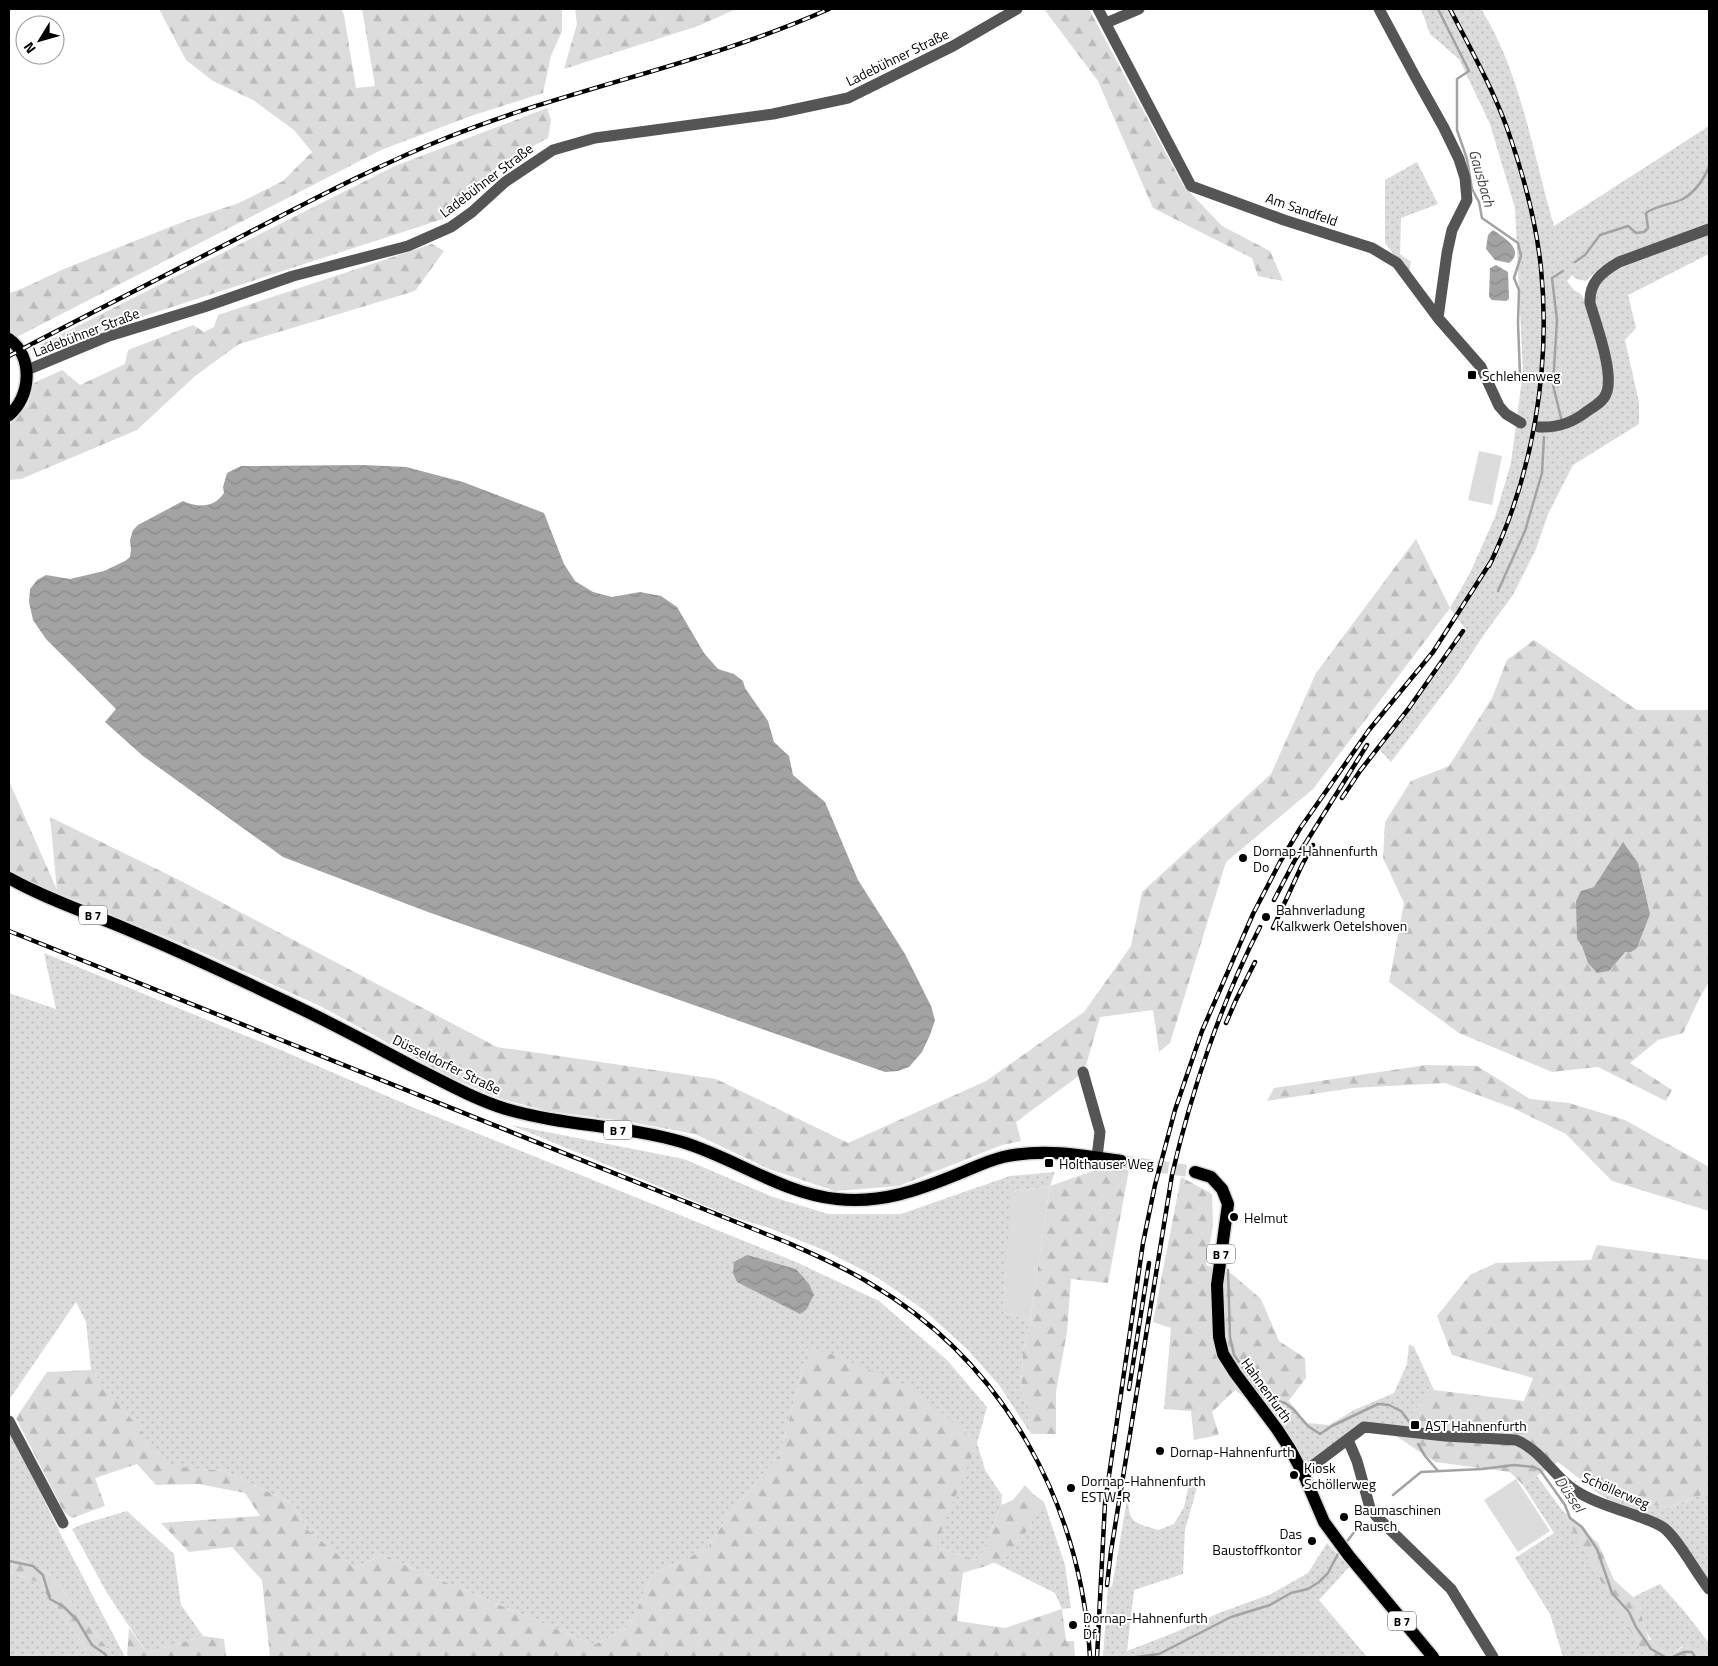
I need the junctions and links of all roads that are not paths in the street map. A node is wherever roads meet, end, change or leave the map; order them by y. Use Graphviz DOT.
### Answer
graph roads {
  1 [pos="1017,9"];
  2 [pos="1098,9"];
  3 [pos="1139,9"];
  4 [pos="1378,9"];
  5 [pos="1106,23"];
  6 [pos="1709,229"];
  7 [pos="1438,318"];
  8 [pos="9,339"];
  9 [pos="27,370"];
  10 [pos="9,415"];
  11 [pos="1521,422"];
  12 [pos="1539,427"];
  13 [pos="9,878"];
  14 [pos="1083,1072"];
  15 [pos="1097,1157"];
  16 [pos="1121,1161"];
  17 [pos="1195,1172"];
  18 [pos="9,1421"];
  19 [pos="1348,1440"];
  20 [pos="1303,1473"];
  21 [pos="62,1523"];
  22 [pos="1709,1590"];
  23 [pos="1433,1657"];
  24 [pos="1493,1657"];
  1 -- 9 [label="street, Ladebühner Straße"];
  2 -- 5 [label="street, Am Sandfeld"];
  3 -- 5 [label="street"];
  4 -- 7 [label="street"];
  5 -- 7 [label="street, Am Sandfeld"];
  6 -- 12 [label="street"];
  7 -- 11 [label="street, Am Sandfeld"];
  8 -- 9 [label="main road"];
  9 -- 10 [label="main road"];
  13 -- 15 [label="main road, Düsseldorfer Straße / B 7"];
  14 -- 15 [label="street"];
  15 -- 16 [label="main road, Düsseldorfer Straße / B 7"];
  17 -- 20 [label="main road, Hahnenfurth / B 7"];
  18 -- 21 [label="street"];
  19 -- 20 [label="street, Schöllerweg"];
  19 -- 22 [label="street, Schöllerweg"];
  19 -- 24 [label="street"];
  20 -- 23 [label="main road, Hahnenfurth / B 7"];
}
